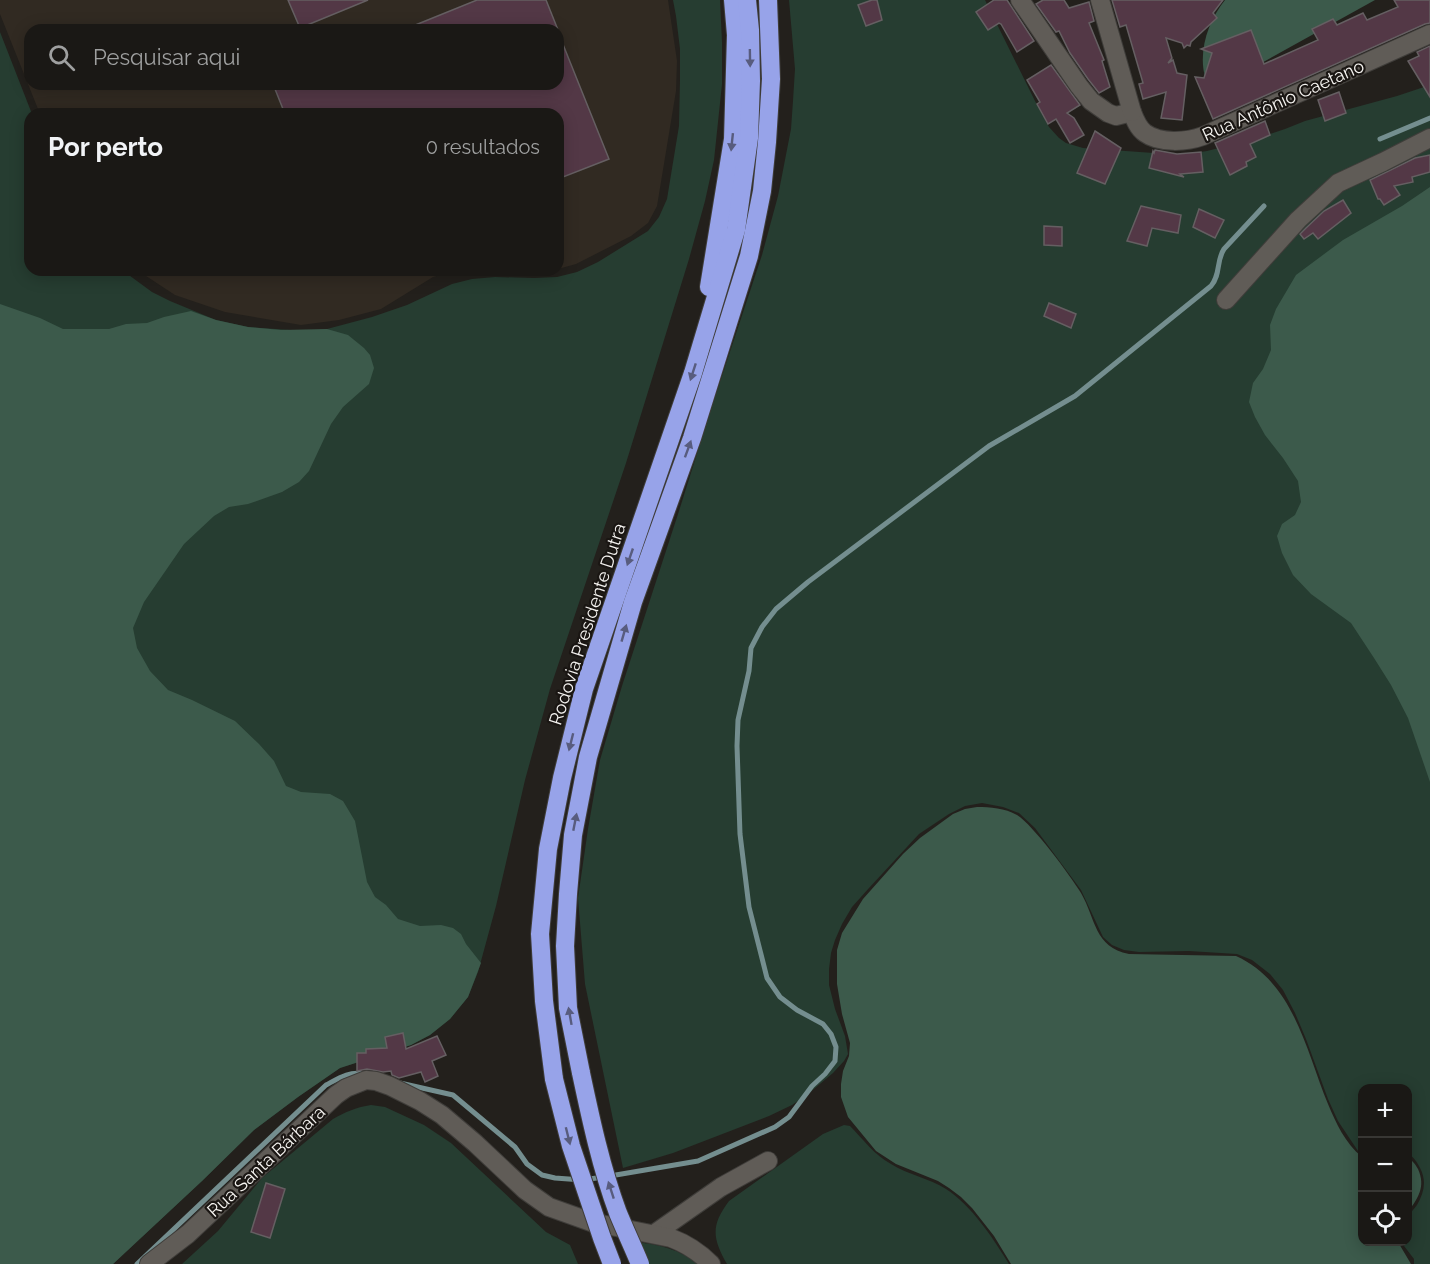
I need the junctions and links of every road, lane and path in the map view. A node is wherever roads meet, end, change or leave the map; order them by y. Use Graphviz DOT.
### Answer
graph roads {
  1 [pos="733,0"];
  2 [pos="747,0"];
  3 [pos="768,0"];
  4 [pos="1020,0"];
  5 [pos="1100,0"];
  6 [pos="1430,34"];
  7 [pos="1132,112"];
  8 [pos="1430,138"];
  9 [pos="1226,300"];
  10 [pos="705,332"];
  11 [pos="768,1161"];
  12 [pos="654,1234"];
  13 [pos="149,1264"];
  14 [pos="612,1264"];
  15 [pos="640,1264"];
  16 [pos="711,1264"];
  1 -- 10 [label="highway, one-way"];
  2 -- 10 [label="highway, Rodovia Presidente Dutra, one-way"];
  15 -- 3 [label="highway, Rodovia Presidente Dutra, one-way, bridge"];
  4 -- 7 [label="street"];
  5 -- 7 [label="street"];
  6 -- 7 [label="street, Rua Antônio Caetano"];
  8 -- 9 [label="street"];
  10 -- 14 [label="highway, Rodovia Presidente Dutra, one-way, bridge"];
  11 -- 12 [label="street"];
  12 -- 13 [label="street, Rua Santa Bárbara"];
  12 -- 16 [label="street, Rua Santa Bárbara"];
}
